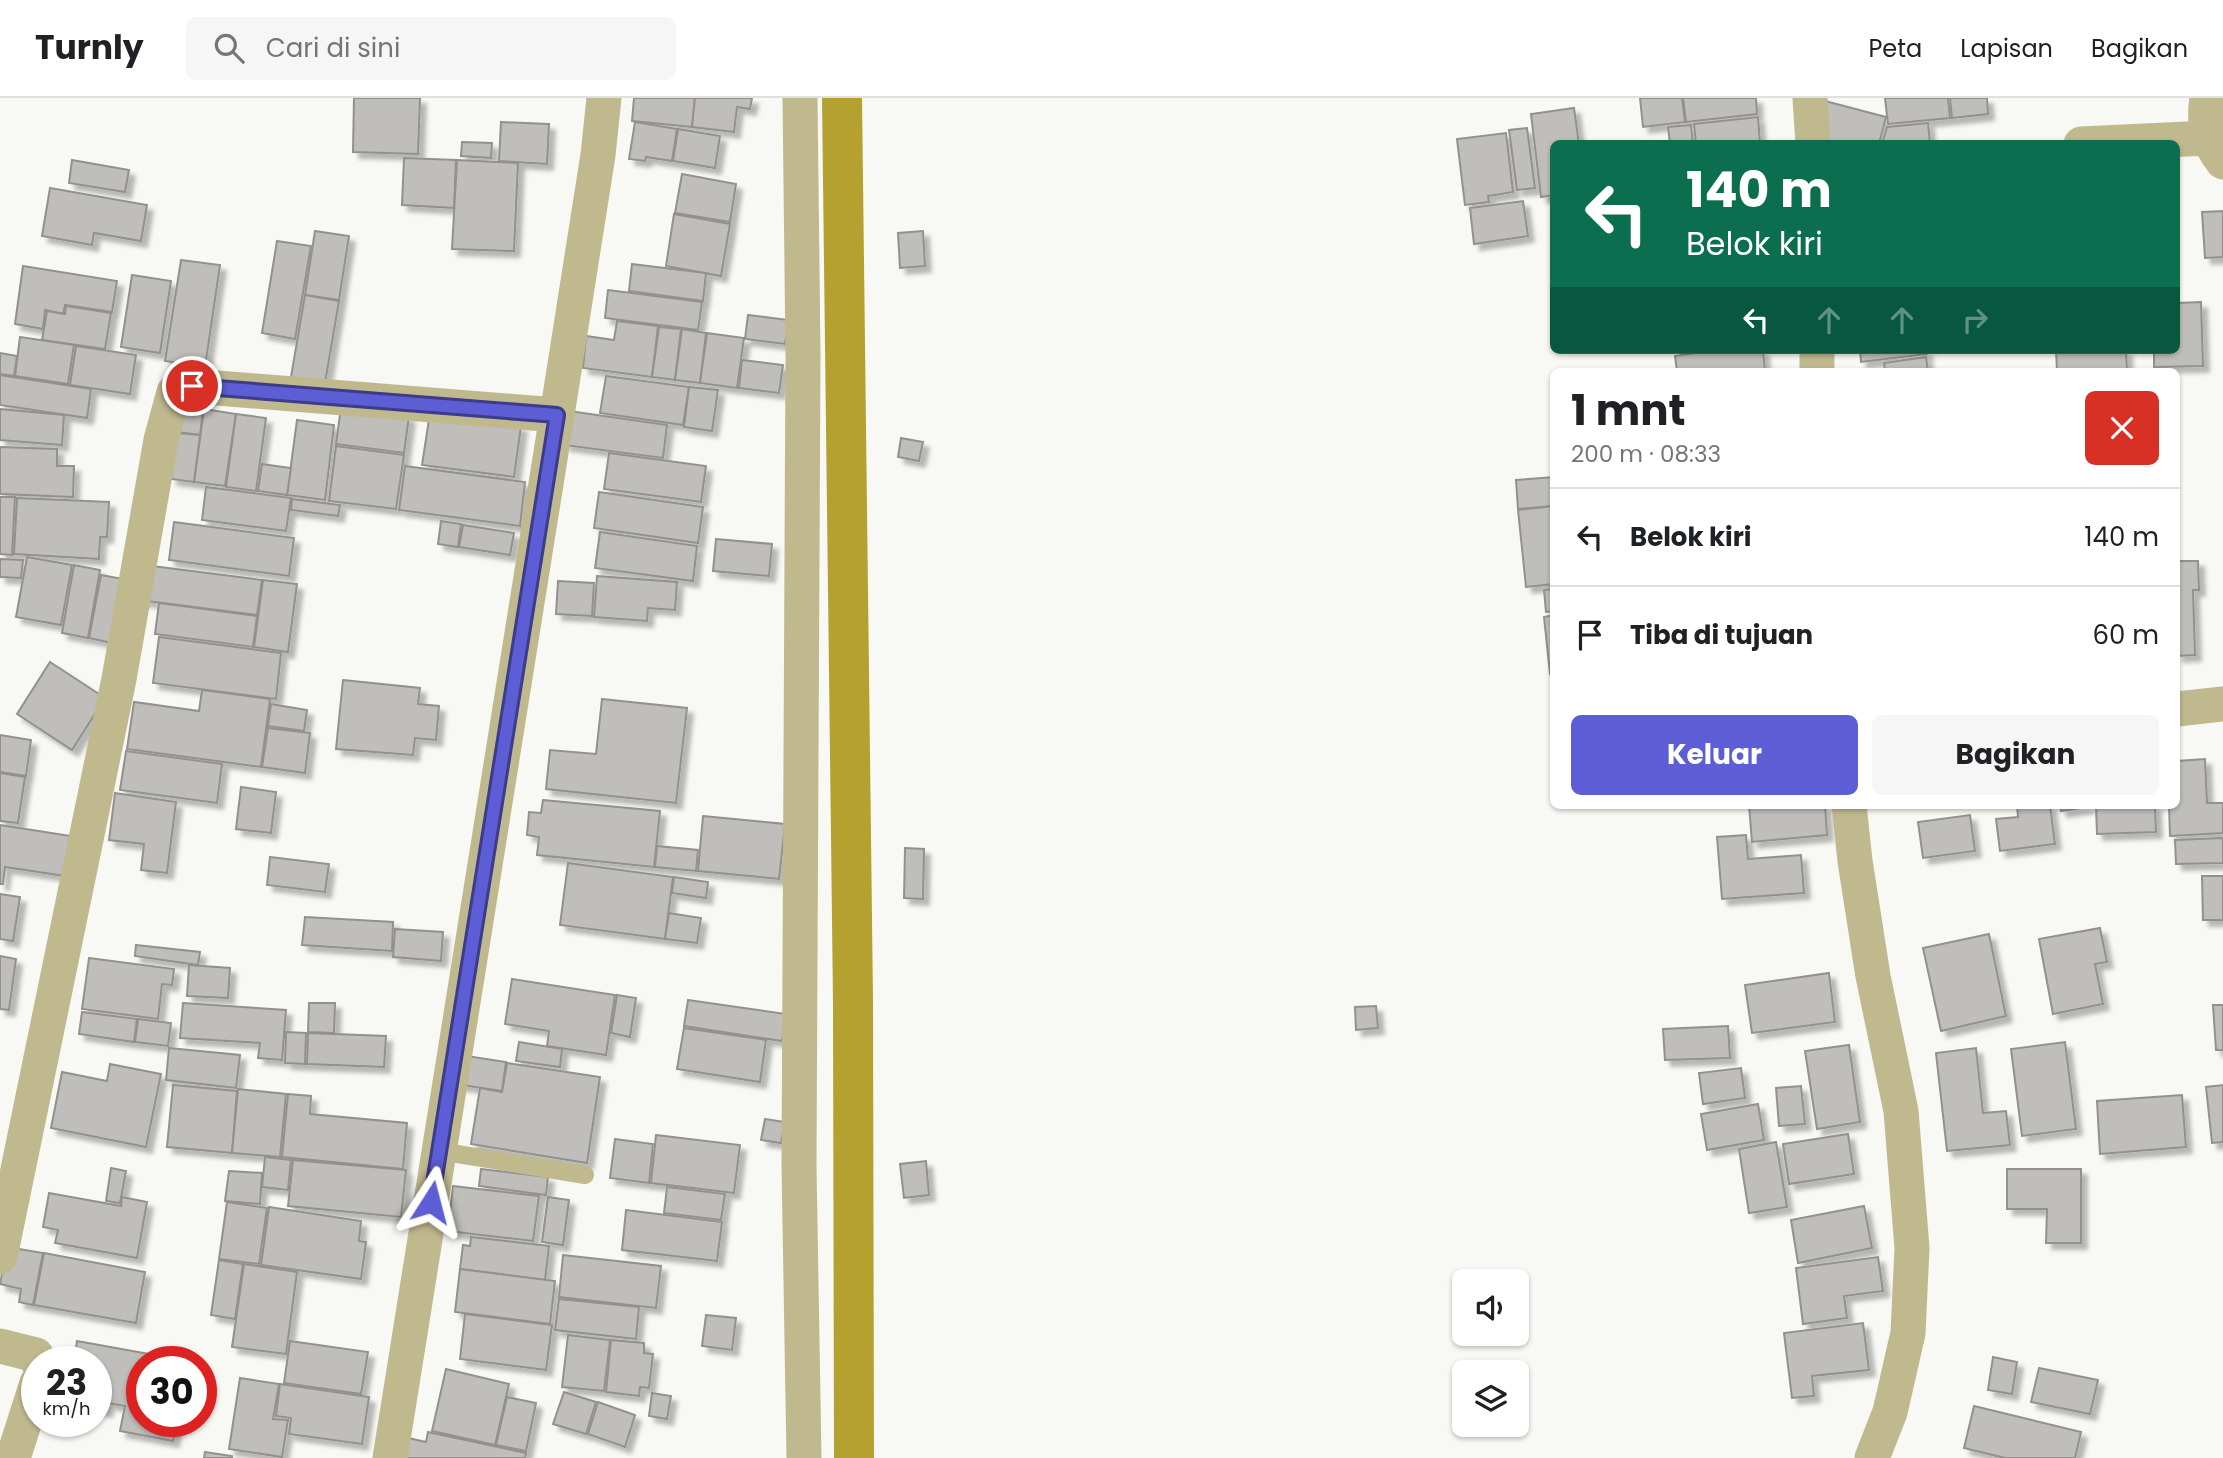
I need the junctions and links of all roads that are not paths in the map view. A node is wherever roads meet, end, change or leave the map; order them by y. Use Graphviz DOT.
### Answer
graph roads {
  1 [pos="604,98"];
  2 [pos="800,98"];
  3 [pos="1810,98"];
  4 [pos="2207,98"];
  5 [pos="1814,140"];
  6 [pos="2180,148"];
  7 [pos="2216,150"];
  8 [pos="557,415"];
  9 [pos="2223,704"];
  10 [pos="2180,709"];
  11 [pos="1849,809"];
  12 [pos="439,1151"];
  13 [pos="585,1175"];
  14 [pos="0,1257"];
  15 [pos="0,1346"];
  16 [pos="21,1351"];
  17 [pos="21,1433"];
  18 [pos="13,1458"];
  19 [pos="390,1458"];
  20 [pos="804,1458"];
  21 [pos="1872,1458"];
  1 -- 8 [label="street"];
  2 -- 20 [label="street"];
  3 -- 5 [label="street"];
  4 -- 7 [label="street"];
  6 -- 7 [label="street"];
  8 -- 12 [label="street"];
  8 -- 14 [label="street"];
  9 -- 10 [label="street"];
  11 -- 21 [label="street"];
  12 -- 13 [label="lane"];
  12 -- 19 [label="street"];
  15 -- 16 [label="street"];
  17 -- 18 [label="street"];
}
